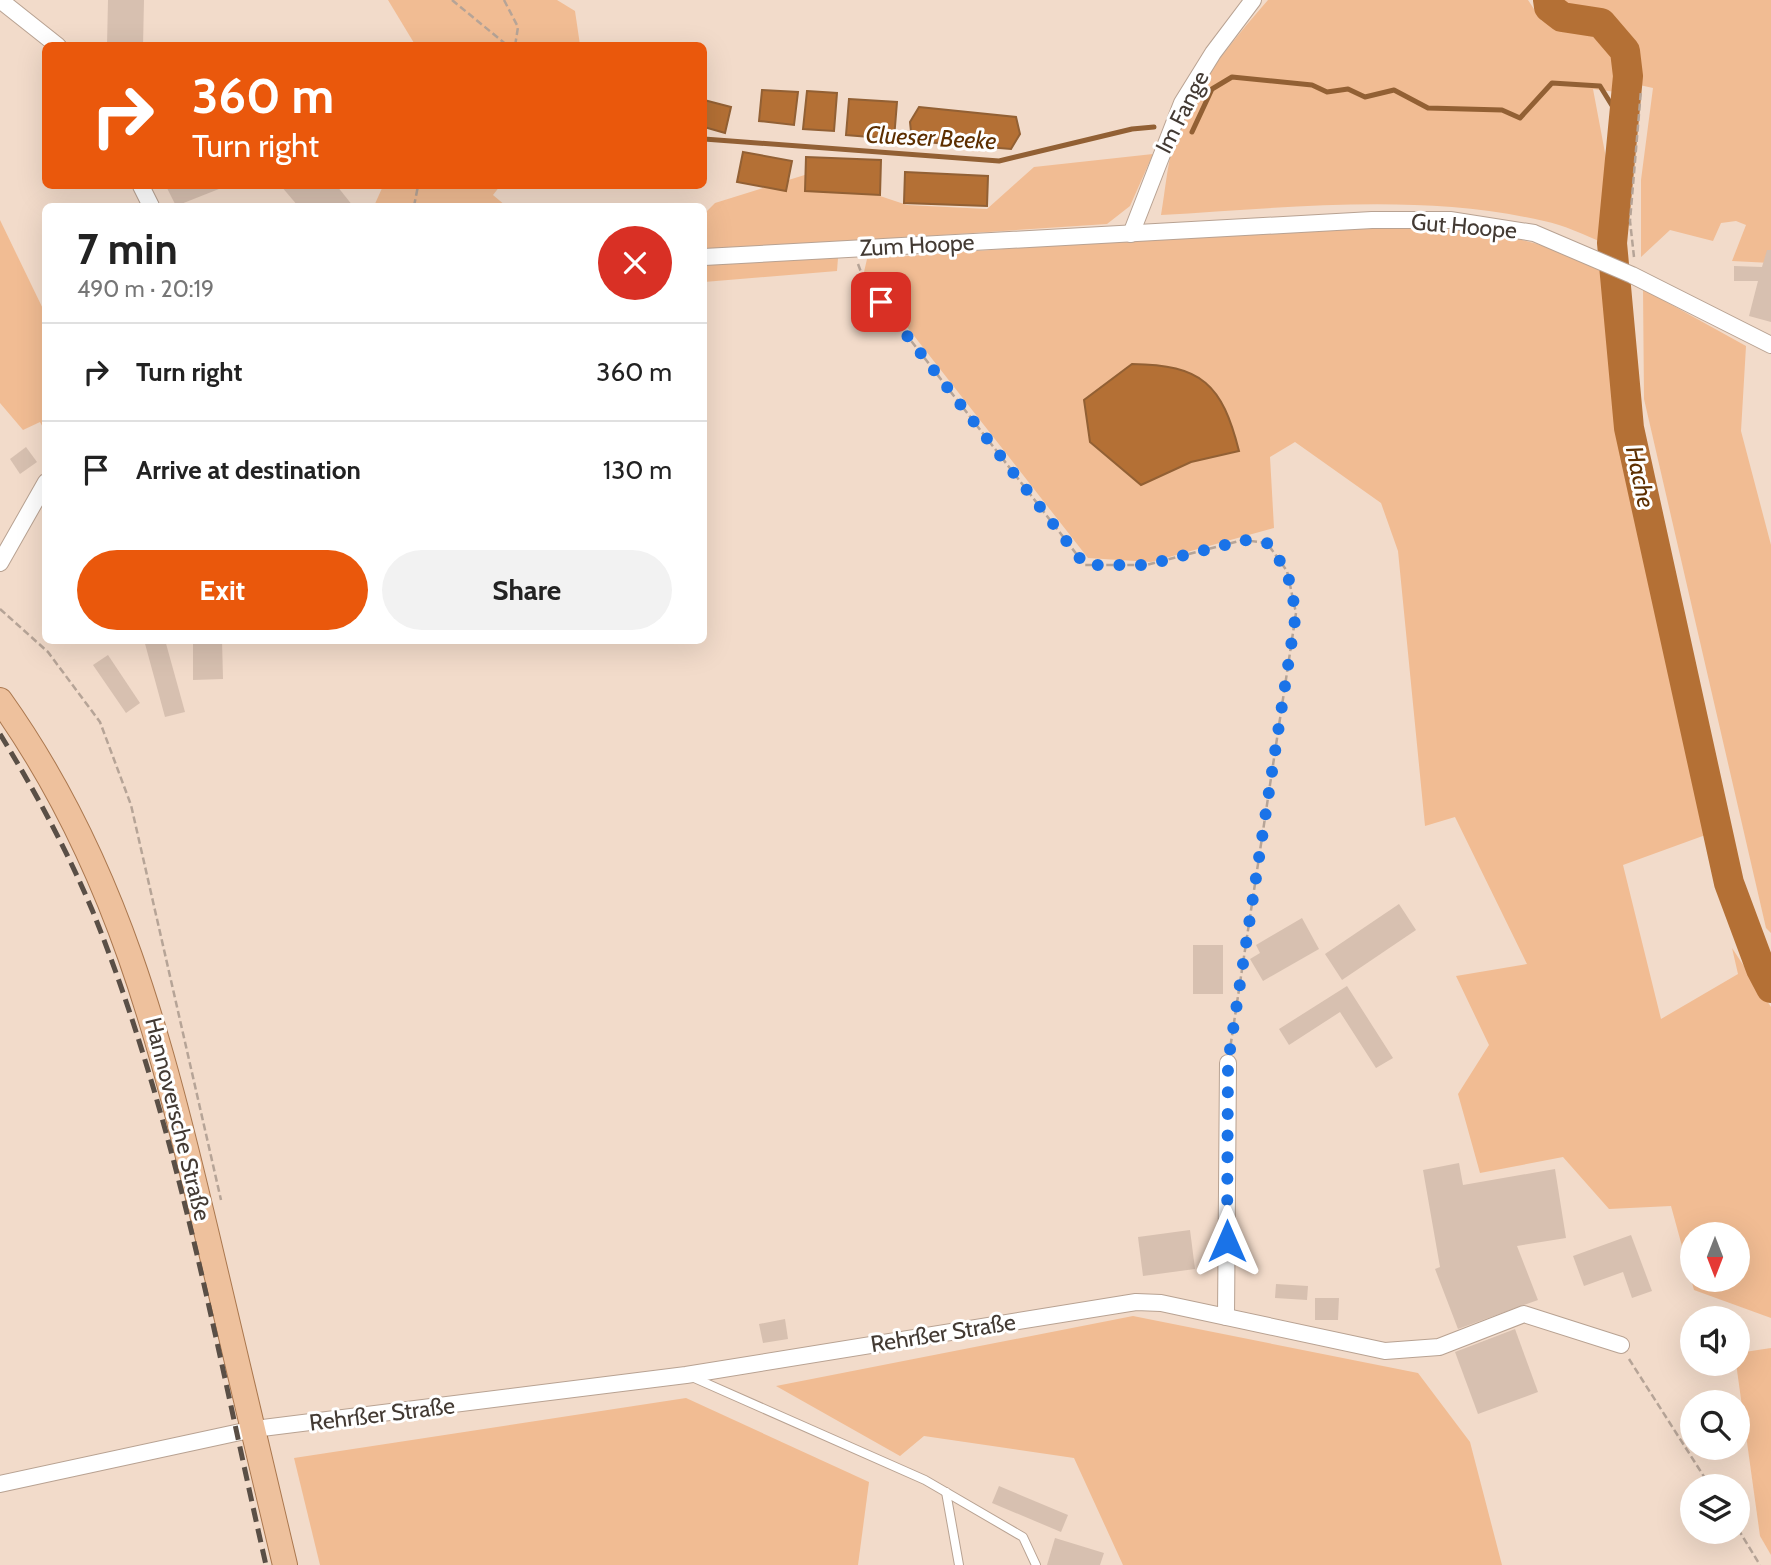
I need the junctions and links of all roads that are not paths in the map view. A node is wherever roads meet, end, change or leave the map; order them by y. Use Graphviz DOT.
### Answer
graph roads {
  1 [pos="1253,0"];
  2 [pos="0,1"];
  3 [pos="53,42"];
  4 [pos="1131,234"];
  5 [pos="707,257"];
  6 [pos="1771,345"];
  7 [pos="42,489"];
  8 [pos="0,563"];
  9 [pos="0,700"];
  10 [pos="1228,1063"];
  11 [pos="1226,1317"];
  12 [pos="1621,1345"];
  13 [pos="686,1375"];
  14 [pos="254,1429"];
  15 [pos="0,1484"];
  16 [pos="946,1492"];
  17 [pos="285,1565"];
  18 [pos="959,1565"];
  19 [pos="1036,1565"];
  1 -- 4 [label="street, Im Fange"];
  2 -- 3 [label="street"];
  4 -- 5 [label="street, Zum Hoope"];
  4 -- 6 [label="street, Gut Hoope"];
  7 -- 8 [label="street"];
  9 -- 14 [label="main road, Hannoversche Straße"];
  10 -- 11 [label="street"];
  11 -- 12 [label="street, Rehrßer Straße"];
  11 -- 13 [label="street, Rehrßer Straße"];
  13 -- 14 [label="street, Rehrßer Straße"];
  13 -- 16 [label="lane"];
  14 -- 15 [label="street, Rehrßer Straße"];
  14 -- 17 [label="main road, Hannoversche Straße"];
  16 -- 18 [label="lane"];
  16 -- 19 [label="lane"];
}
